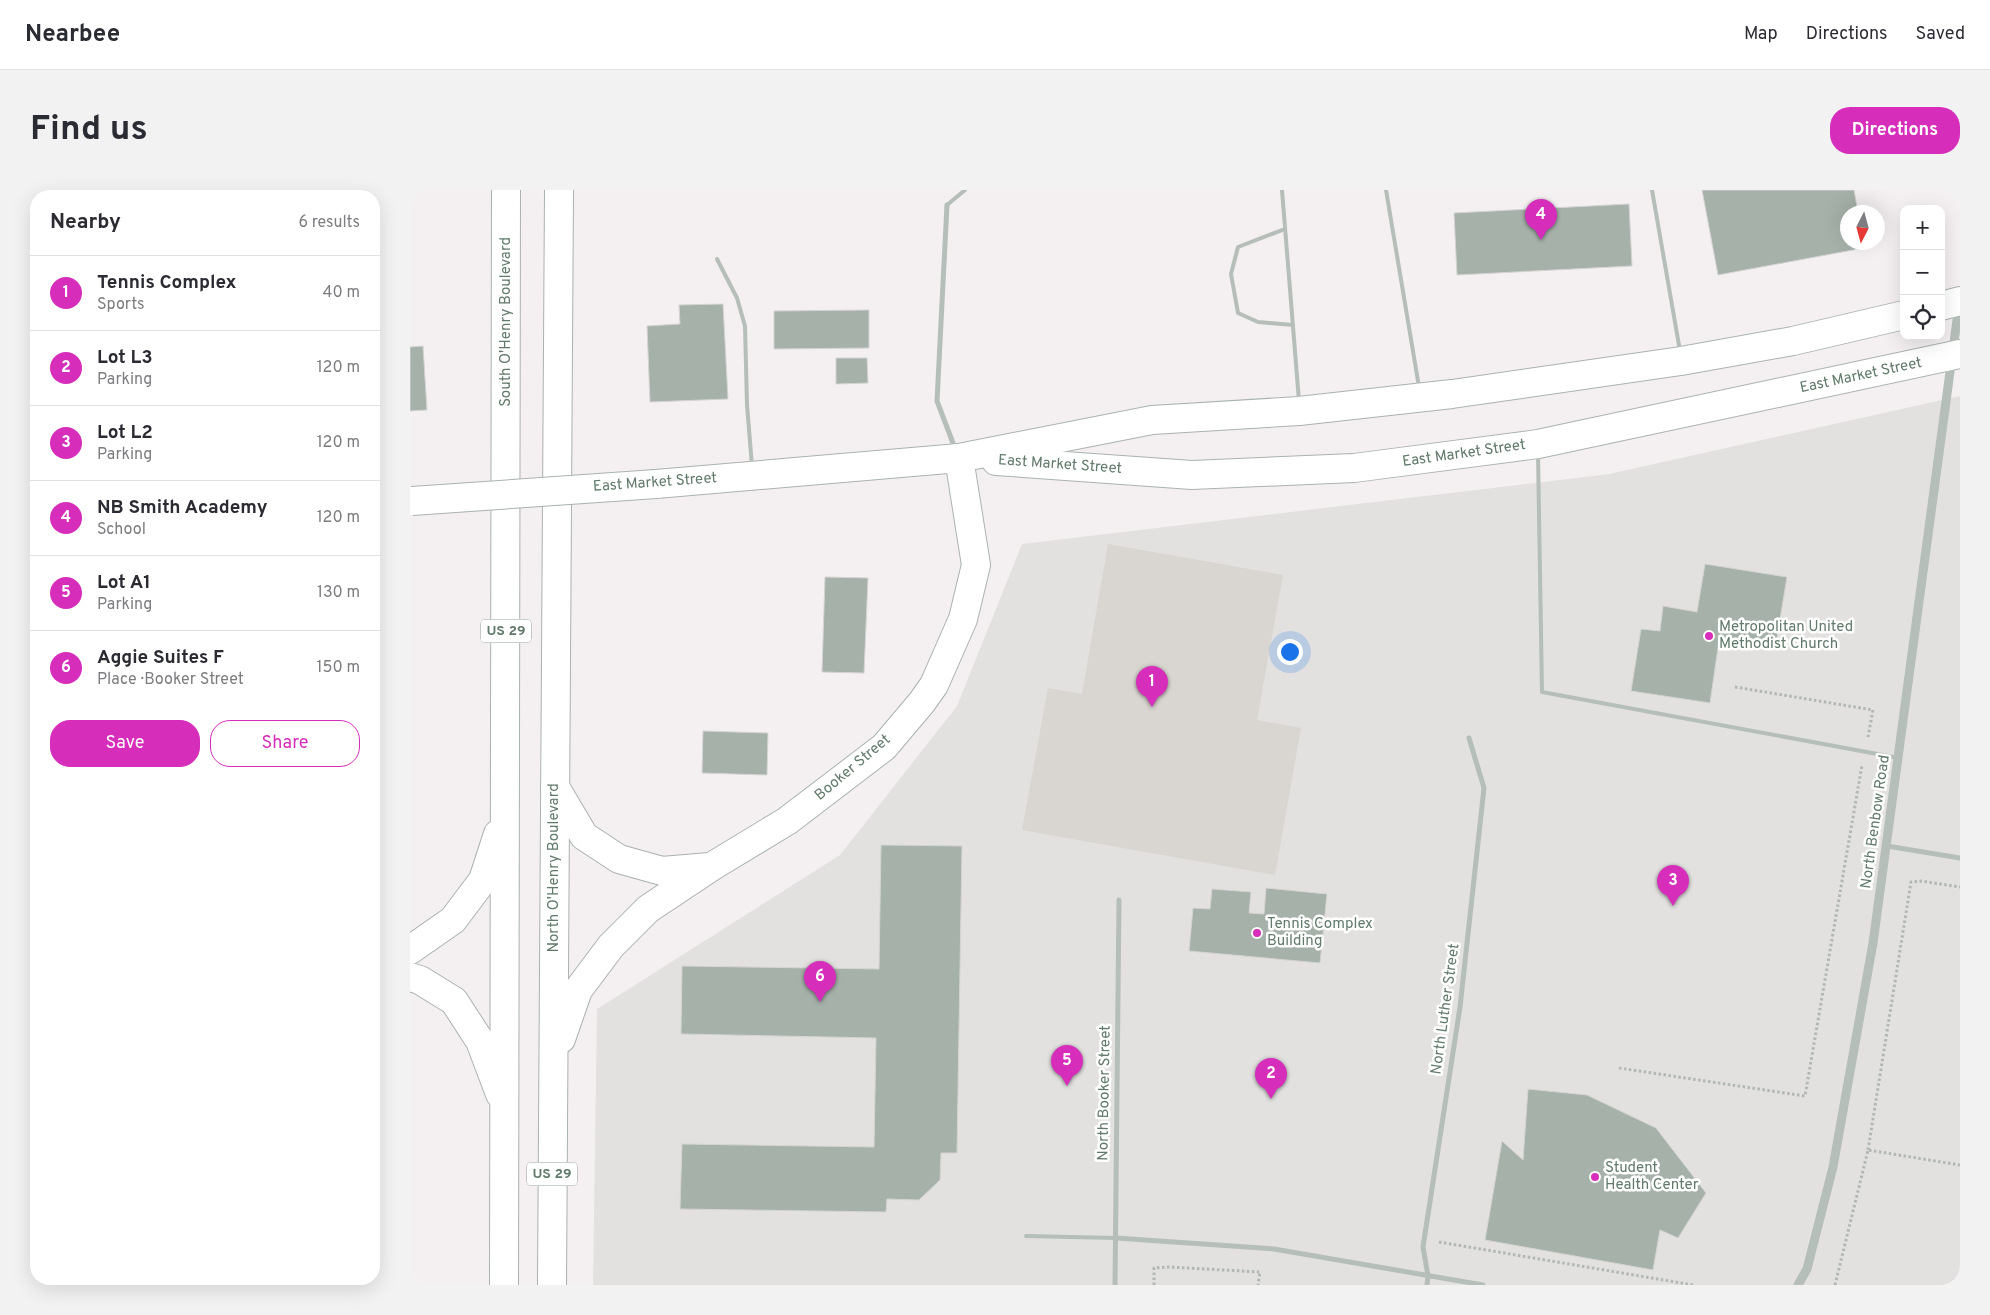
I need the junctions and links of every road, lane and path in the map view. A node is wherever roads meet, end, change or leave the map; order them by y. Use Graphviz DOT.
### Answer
graph roads {
  1 [pos="506,190"];
  2 [pos="559,190"];
  3 [pos="965,190"];
  4 [pos="1282,190"];
  5 [pos="1386,190"];
  6 [pos="1652,190"];
  7 [pos="947,205"];
  8 [pos="1285,229"];
  9 [pos="717,259"];
  10 [pos="1960,301"];
  11 [pos="1945,305"];
  12 [pos="1900,315"];
  13 [pos="1293,325"];
  14 [pos="1956,355"];
  15 [pos="1681,361"];
  16 [pos="1421,397"];
  17 [pos="1299,411"];
  18 [pos="1538,444"];
  19 [pos="959,458"];
  20 [pos="753,476"];
  21 [pos="411,501"];
  22 [pos="1735,687"];
  23 [pos="1470,738"];
  24 [pos="1865,752"];
  25 [pos="1899,758"];
  26 [pos="555,787"];
  27 [pos="506,809"];
  28 [pos="1887,846"];
  29 [pos="1960,858"];
  30 [pos="711,867"];
  31 [pos="1960,887"];
  32 [pos="1120,900"];
  33 [pos="410,950"];
  34 [pos="410,978"];
  35 [pos="553,1063"];
  36 [pos="1618,1068"];
  37 [pos="506,1109"];
  38 [pos="1868,1150"];
  39 [pos="1960,1165"];
  40 [pos="1026,1236"];
  41 [pos="1116,1238"];
  42 [pos="1424,1240"];
  43 [pos="1428,1276"];
  44 [pos="504,1285"];
  45 [pos="552,1285"];
  46 [pos="1115,1285"];
  47 [pos="1154,1285"];
  48 [pos="1258,1285"];
  49 [pos="1427,1285"];
  50 [pos="1483,1285"];
  51 [pos="1693,1285"];
  52 [pos="1798,1285"];
  53 [pos="1835,1285"];
  1 -- 27 [label="main road, South O'Henry Boulevard / US 29"];
  2 -- 26 [label="main road, North O'Henry Boulevard / US 29"];
  3 -- 7 [label="lane"];
  4 -- 8 [label="lane"];
  5 -- 16 [label="lane"];
  6 -- 15 [label="lane"];
  7 -- 19 [label="street"];
  8 -- 13 [label="lane"];
  8 -- 13 [label="lane"];
  9 -- 20 [label="lane"];
  10 -- 11 [label="main road"];
  10 -- 14 [label="street, North Benbow Road"];
  12 -- 15 [label="main road, East Market Street"];
  13 -- 17 [label="lane"];
  14 -- 18 [label="main road, East Market Street"];
  14 -- 25 [label="street, North Benbow Road"];
  15 -- 16 [label="main road, East Market Street"];
  16 -- 17 [label="main road, East Market Street"];
  17 -- 19 [label="main road, East Market Street"];
  18 -- 19 [label="main road, East Market Street"];
  18 -- 24 [label="lane"];
  19 -- 20 [label="main road, East Market Street"];
  19 -- 30 [label="main road, Booker Street"];
  20 -- 21 [label="main road, East Market Street, bridge"];
  22 -- 24 [label="path"];
  23 -- 42 [label="street, North Luther Street"];
  24 -- 25 [label="lane"];
  24 -- 36 [label="path"];
  25 -- 28 [label="street, North Benbow Road"];
  26 -- 30 [label="main road"];
  26 -- 35 [label="main road, North O'Henry Boulevard / US 29"];
  27 -- 33 [label="main road"];
  27 -- 37 [label="main road, US 29"];
  28 -- 29 [label="street"];
  28 -- 52 [label="street, North Benbow Road"];
  30 -- 35 [label="main road, Booker Street"];
  31 -- 38 [label="path"];
  32 -- 41 [label="street, North Booker Street"];
  34 -- 37 [label="main road"];
  35 -- 45 [label="main road, North O'Henry Boulevard / US 29"];
  37 -- 44 [label="main road, US 29"];
  38 -- 39 [label="path"];
  38 -- 53 [label="path"];
  40 -- 41 [label="lane"];
  41 -- 43 [label="street"];
  41 -- 46 [label="street, North Booker Street"];
  42 -- 43 [label="street, North Luther Street"];
  42 -- 51 [label="path"];
  43 -- 49 [label="street, North Luther Street"];
  43 -- 50 [label="street"];
  47 -- 48 [label="path"];
}
